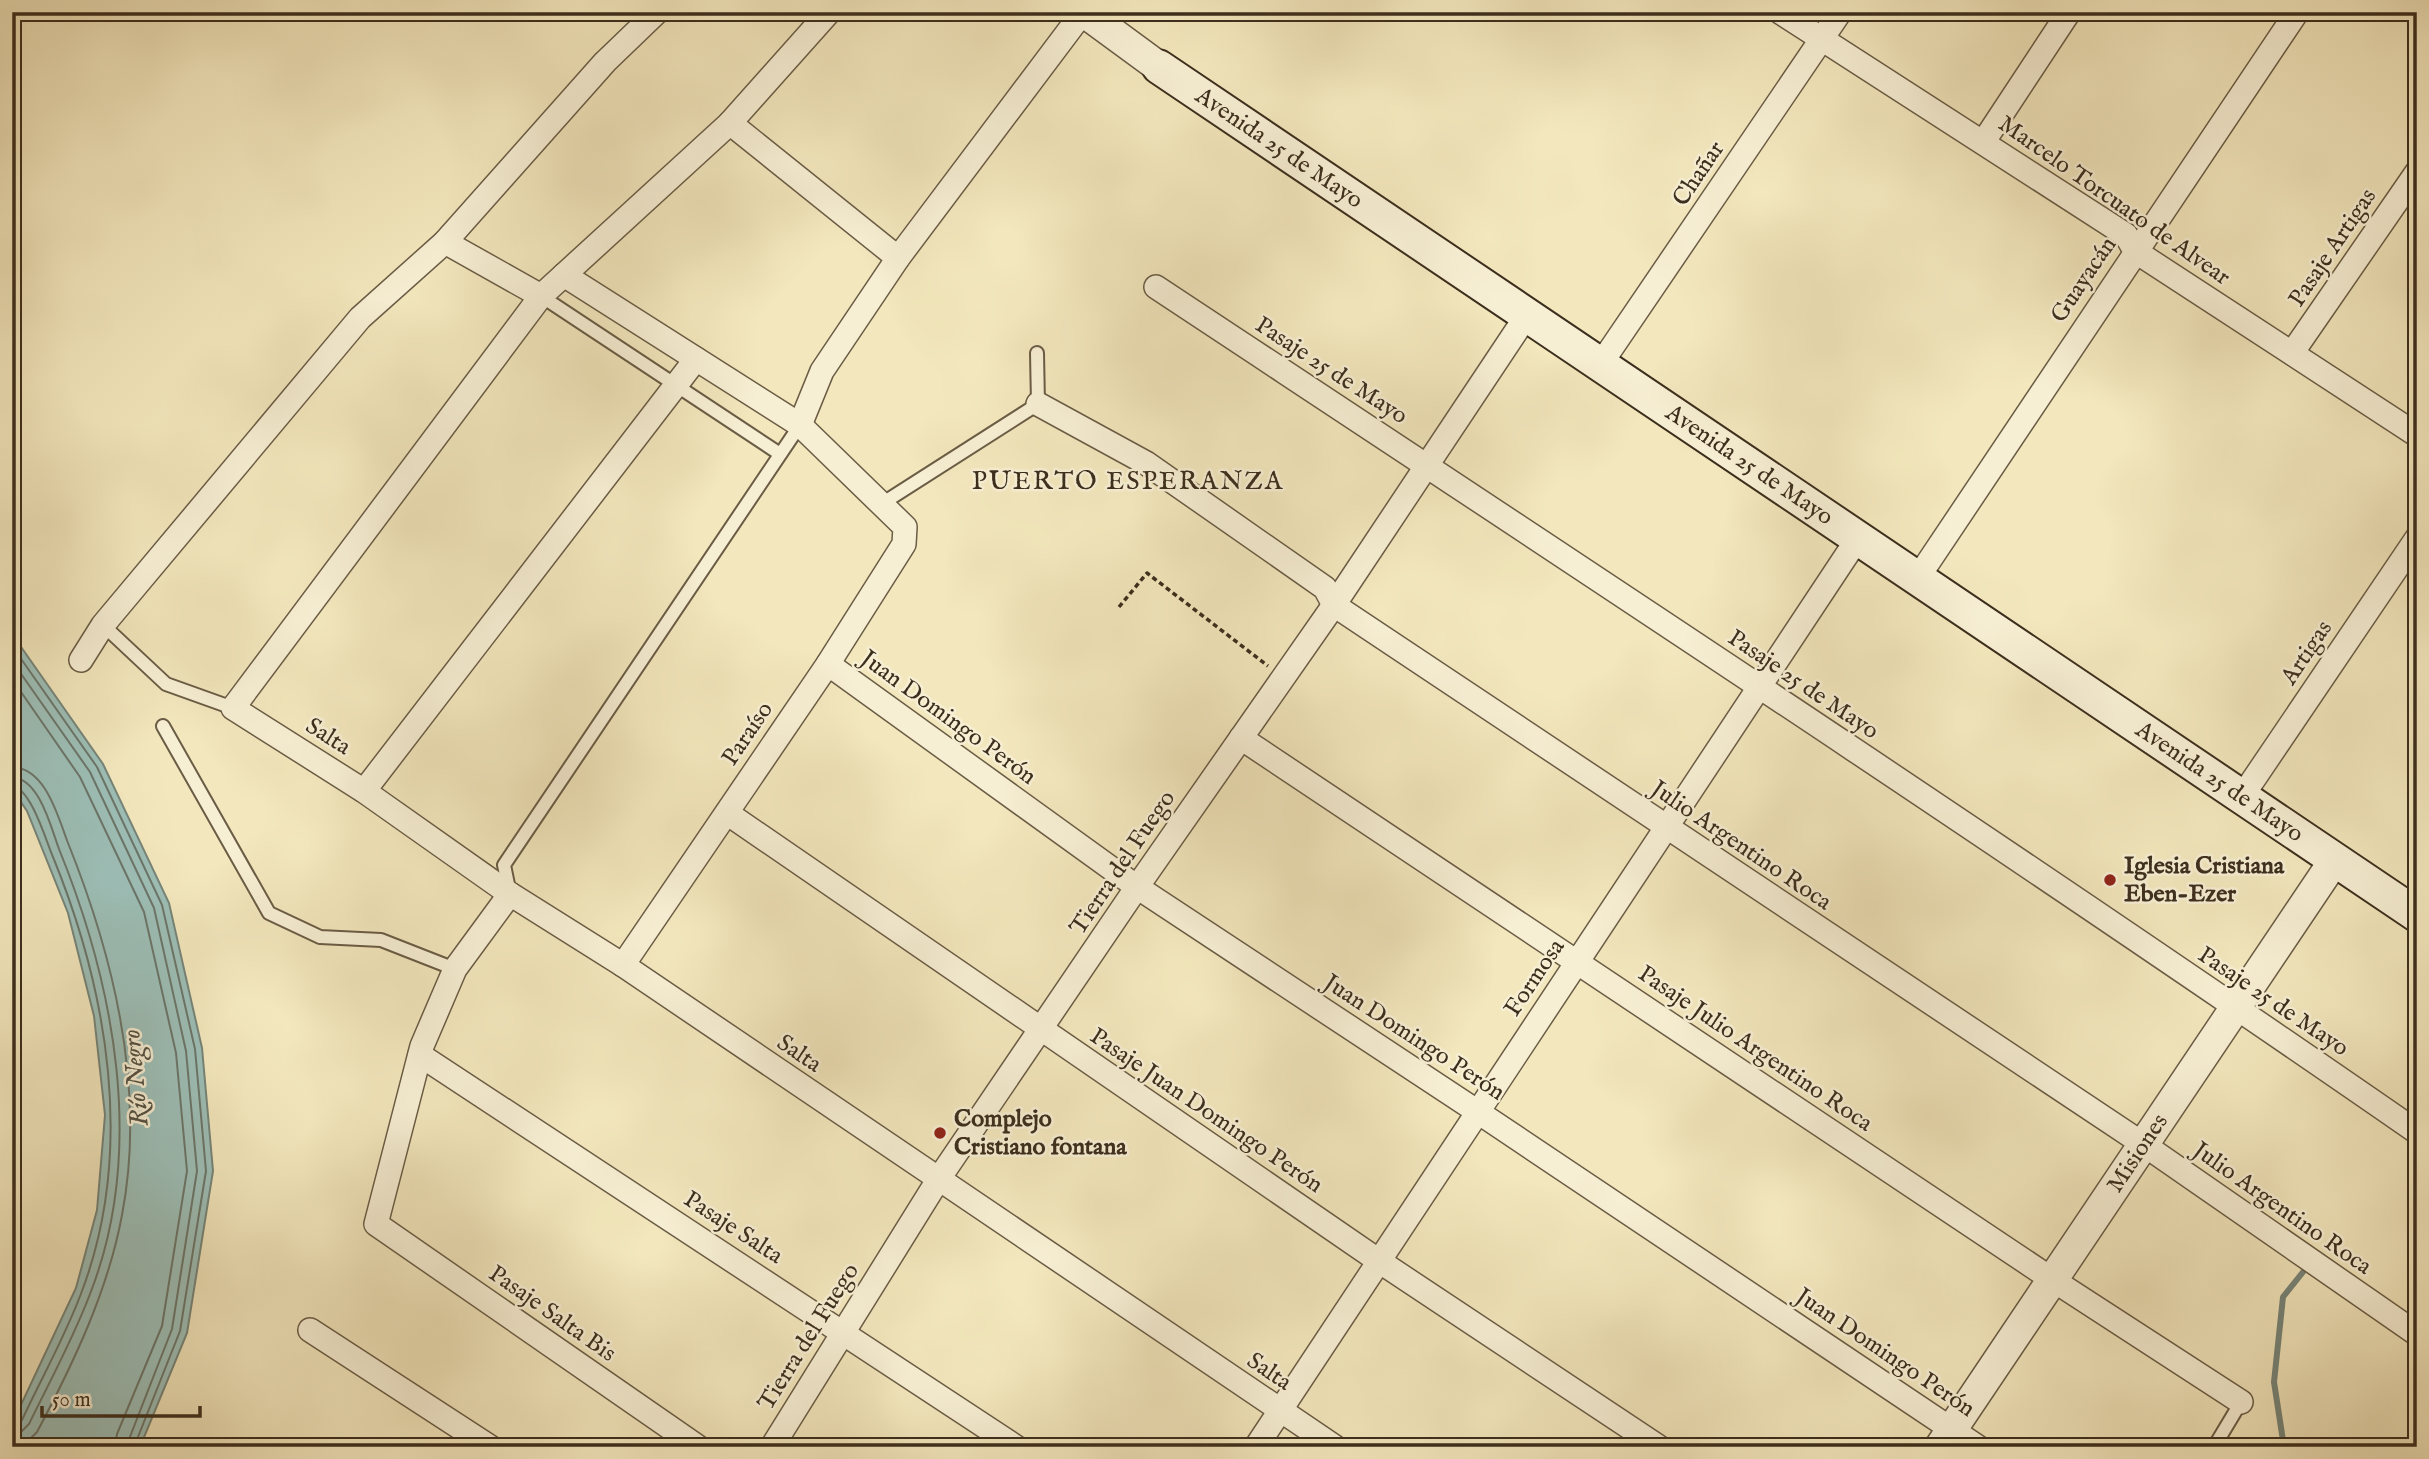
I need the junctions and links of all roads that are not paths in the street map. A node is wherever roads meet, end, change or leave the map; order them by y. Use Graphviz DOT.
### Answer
graph roads {
  1 [pos="657,12"];
  2 [pos="829,12"];
  3 [pos="1083,12"];
  4 [pos="1780,12"];
  5 [pos="1840,12"];
  6 [pos="2069,12"];
  7 [pos="2297,12"];
  8 [pos="1821,40"];
  9 [pos="1159,67"];
  10 [pos="730,123"];
  11 [pos="1984,141"];
  12 [pos="2417,172"];
  13 [pos="445,242"];
  14 [pos="2135,251"];
  15 [pos="898,258"];
  16 [pos="564,275"];
  17 [pos="1156,287"];
  18 [pos="541,296"];
  19 [pos="1527,315"];
  20 [pos="1037,353"];
  21 [pos="2292,353"];
  22 [pos="696,359"];
  23 [pos="1600,365"];
  24 [pos="675,386"];
  25 [pos="1038,404"];
  26 [pos="800,425"];
  27 [pos="2417,435"];
  28 [pos="780,454"];
  29 [pos="1427,464"];
  30 [pos="883,503"];
  31 [pos="1858,538"];
  32 [pos="2417,538"];
  33 [pos="1917,579"];
  34 [pos="1334,605"];
  35 [pos="103,625"];
  36 [pos="82,660"];
  37 [pos="828,664"];
  38 [pos="1759,688"];
  39 [pos="233,708"];
  40 [pos="163,726"];
  41 [pos="1241,738"];
  42 [pos="364,791"];
  43 [pos="2241,798"];
  44 [pos="727,813"];
  45 [pos="1666,828"];
  46 [pos="2334,861"];
  47 [pos="1137,887"];
  48 [pos="510,894"];
  49 [pos="2417,915"];
  50 [pos="1577,962"];
  51 [pos="623,965"];
  52 [pos="455,968"];
  53 [pos="2236,1007"];
  54 [pos="1042,1030"];
  55 [pos="419,1055"];
  56 [pos="1478,1111"];
  57 [pos="2417,1132"];
  58 [pos="2144,1144"];
  59 [pos="938,1180"];
  60 [pos="1379,1261"];
  61 [pos="2053,1280"];
  62 [pos="310,1330"];
  63 [pos="843,1331"];
  64 [pos="2417,1334"];
  65 [pos="2241,1402"];
  66 [pos="1280,1410"];
  67 [pos="1946,1438"];
  68 [pos="490,1447"];
  69 [pos="698,1447"];
  70 [pos="772,1447"];
  71 [pos="1016,1447"];
  72 [pos="1256,1447"];
  73 [pos="1335,1447"];
  74 [pos="1659,1447"];
  75 [pos="1978,1447"];
  76 [pos="2214,1447"];
  1 -- 13 [label="street"];
  2 -- 10 [label="street"];
  3 -- 9 [label="street, Avenida 25 de Mayo"];
  3 -- 15 [label="street"];
  4 -- 8 [label="street, Marcelo Torcuato de Alvear"];
  5 -- 8 [label="street, Chañar"];
  6 -- 11 [label="street"];
  7 -- 14 [label="street, Guayacán"];
  8 -- 11 [label="street, Marcelo Torcuato de Alvear"];
  8 -- 23 [label="street, Chañar"];
  9 -- 19 [label="main road, Avenida 25 de Mayo"];
  10 -- 15 [label="street"];
  10 -- 16 [label="street"];
  11 -- 14 [label="street, Marcelo Torcuato de Alvear"];
  12 -- 21 [label="street, Pasaje Artigas"];
  13 -- 18 [label="street"];
  13 -- 35 [label="street"];
  14 -- 21 [label="street, Marcelo Torcuato de Alvear"];
  14 -- 33 [label="street, Guayacán"];
  15 -- 26 [label="street"];
  16 -- 18 [label="street"];
  16 -- 22 [label="street"];
  17 -- 29 [label="street, Pasaje 25 de Mayo"];
  18 -- 24 [label="lane"];
  18 -- 39 [label="street"];
  19 -- 23 [label="main road, Avenida 25 de Mayo"];
  19 -- 29 [label="street, Tierra del Fuego"];
  20 -- 25 [label="lane"];
  21 -- 27 [label="street, Marcelo Torcuato de Alvear"];
  22 -- 24 [label="street"];
  22 -- 26 [label="street"];
  23 -- 31 [label="main road, Avenida 25 de Mayo"];
  24 -- 28 [label="lane"];
  24 -- 42 [label="street"];
  25 -- 30 [label="lane"];
  25 -- 34 [label="street, Julio Argentino Roca"];
  26 -- 28 [label="lane"];
  26 -- 30 [label="street"];
  28 -- 48 [label="lane"];
  29 -- 34 [label="street, Tierra del Fuego"];
  29 -- 38 [label="street, Pasaje 25 de Mayo"];
  30 -- 37 [label="street, Paraíso"];
  31 -- 33 [label="main road, Avenida 25 de Mayo"];
  31 -- 38 [label="street, Formosa"];
  32 -- 43 [label="street, Artigas"];
  33 -- 43 [label="main road, Avenida 25 de Mayo"];
  34 -- 41 [label="street, Tierra del Fuego"];
  34 -- 45 [label="street, Julio Argentino Roca"];
  35 -- 36 [label="street"];
  35 -- 39 [label="lane"];
  37 -- 44 [label="street, Paraíso"];
  37 -- 47 [label="street, Juan Domingo Perón"];
  38 -- 45 [label="street, Formosa"];
  38 -- 53 [label="street, Pasaje 25 de Mayo"];
  39 -- 42 [label="street, Salta"];
  40 -- 52 [label="lane"];
  41 -- 47 [label="street, Tierra del Fuego"];
  41 -- 50 [label="street, Pasaje Julio Argentino Roca"];
  42 -- 48 [label="street, Salta"];
  43 -- 46 [label="main road, Avenida 25 de Mayo"];
  44 -- 51 [label="street, Paraíso"];
  44 -- 54 [label="street, Pasaje Juan Domingo Perón"];
  45 -- 50 [label="street, Formosa"];
  45 -- 58 [label="street, Julio Argentino Roca"];
  46 -- 49 [label="main road, Avenida 25 de Mayo"];
  46 -- 53 [label="street, Misiones"];
  47 -- 54 [label="street, Tierra del Fuego"];
  47 -- 56 [label="street, Juan Domingo Perón"];
  48 -- 51 [label="street, Salta"];
  48 -- 52 [label="street"];
  50 -- 56 [label="street, Formosa"];
  50 -- 61 [label="street, Pasaje Julio Argentino Roca"];
  51 -- 59 [label="street, Salta"];
  52 -- 55 [label="street"];
  53 -- 57 [label="street, Pasaje 25 de Mayo"];
  53 -- 58 [label="street, Misiones"];
  54 -- 59 [label="street, Tierra del Fuego"];
  54 -- 60 [label="street, Pasaje Juan Domingo Perón"];
  55 -- 63 [label="street, Pasaje Salta"];
  55 -- 69 [label="street, Pasaje Salta Bis"];
  56 -- 60 [label="street, Formosa"];
  56 -- 67 [label="street, Juan Domingo Perón"];
  58 -- 61 [label="street, Misiones"];
  58 -- 64 [label="street, Julio Argentino Roca"];
  59 -- 63 [label="street, Tierra del Fuego"];
  59 -- 66 [label="street, Salta"];
  60 -- 66 [label="street, Formosa"];
  60 -- 74 [label="street, Pasaje Juan Domingo Perón"];
  61 -- 65 [label="street, Pasaje Julio Argentino Roca"];
  61 -- 67 [label="street, Misiones"];
  62 -- 68 [label="street"];
  63 -- 70 [label="street, Tierra del Fuego"];
  63 -- 71 [label="street, Pasaje Salta"];
  65 -- 76 [label="lane"];
  66 -- 72 [label="street, Formosa"];
  66 -- 73 [label="street, Salta"];
  67 -- 75 [label="street, Juan Domingo Perón"];
}
